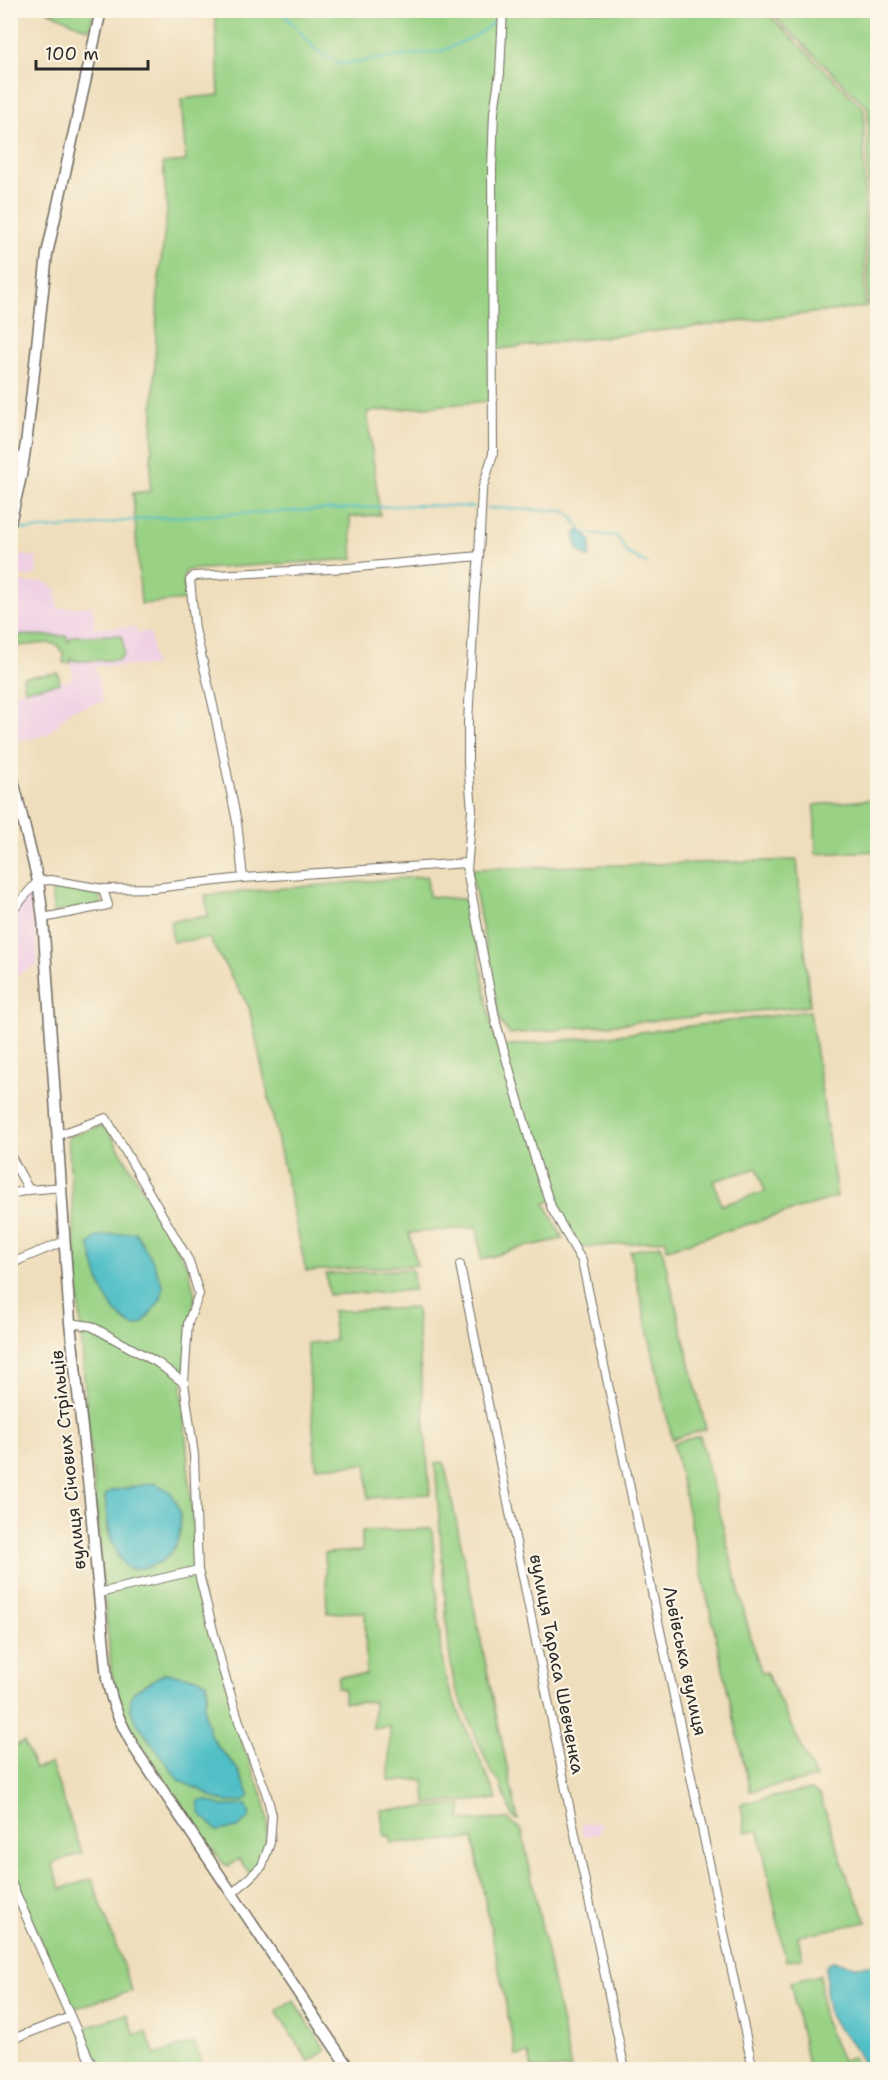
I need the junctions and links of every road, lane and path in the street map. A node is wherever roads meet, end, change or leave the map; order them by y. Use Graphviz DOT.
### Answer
graph roads {
  1 [pos="101,10"];
  2 [pos="503,10"];
  3 [pos="10,455"];
  4 [pos="24,459"];
  5 [pos="10,523"];
  6 [pos="479,556"];
  7 [pos="10,768"];
  8 [pos="467,863"];
  9 [pos="243,878"];
  10 [pos="38,881"];
  11 [pos="103,889"];
  12 [pos="10,913"];
  13 [pos="43,918"];
  14 [pos="58,1135"];
  15 [pos="10,1155"];
  16 [pos="62,1187"];
  17 [pos="29,1190"];
  18 [pos="10,1194"];
  19 [pos="65,1241"];
  20 [pos="460,1265"];
  21 [pos="10,1266"];
  22 [pos="70,1323"];
  23 [pos="184,1383"];
  24 [pos="198,1570"];
  25 [pos="99,1593"];
  26 [pos="10,1880"];
  27 [pos="232,1894"];
  28 [pos="70,2018"];
  29 [pos="10,2040"];
  30 [pos="94,2070"];
  31 [pos="350,2070"];
  32 [pos="625,2070"];
  33 [pos="753,2070"];
  1 -- 4 [label="street"];
  2 -- 6 [label="street, Львівська вулиця"];
  3 -- 4 [label="street"];
  4 -- 5 [label="street"];
  6 -- 8 [label="street, Львівська вулиця"];
  6 -- 9 [label="street"];
  7 -- 10 [label="street, вулиця Січових Стрільців"];
  8 -- 9 [label="street"];
  8 -- 33 [label="street, Львівська вулиця"];
  9 -- 11 [label="street"];
  10 -- 11 [label="street"];
  10 -- 12 [label="street"];
  10 -- 13 [label="street, вулиця Січових Стрільців"];
  11 -- 13 [label="street"];
  13 -- 14 [label="street, вулиця Січових Стрільців"];
  14 -- 16 [label="street, вулиця Січових Стрільців"];
  14 -- 23 [label="street"];
  15 -- 17 [label="street"];
  16 -- 17 [label="street"];
  16 -- 19 [label="street, вулиця Січових Стрільців"];
  17 -- 18 [label="street"];
  19 -- 21 [label="street"];
  19 -- 22 [label="street, вулиця Січових Стрільців"];
  20 -- 32 [label="street, вулиця Тараса Шевченка"];
  22 -- 23 [label="street, вулиця Січових Стрільців"];
  22 -- 25 [label="street, вулиця Січових Стрільців"];
  23 -- 24 [label="street"];
  24 -- 25 [label="street, вулиця Січових Стрільців"];
  24 -- 27 [label="street"];
  25 -- 27 [label="street, вулиця Січових Стрільців"];
  26 -- 28 [label="street"];
  27 -- 31 [label="street, вулиця Січових Стрільців"];
  28 -- 29 [label="street"];
  28 -- 30 [label="street"];
}
